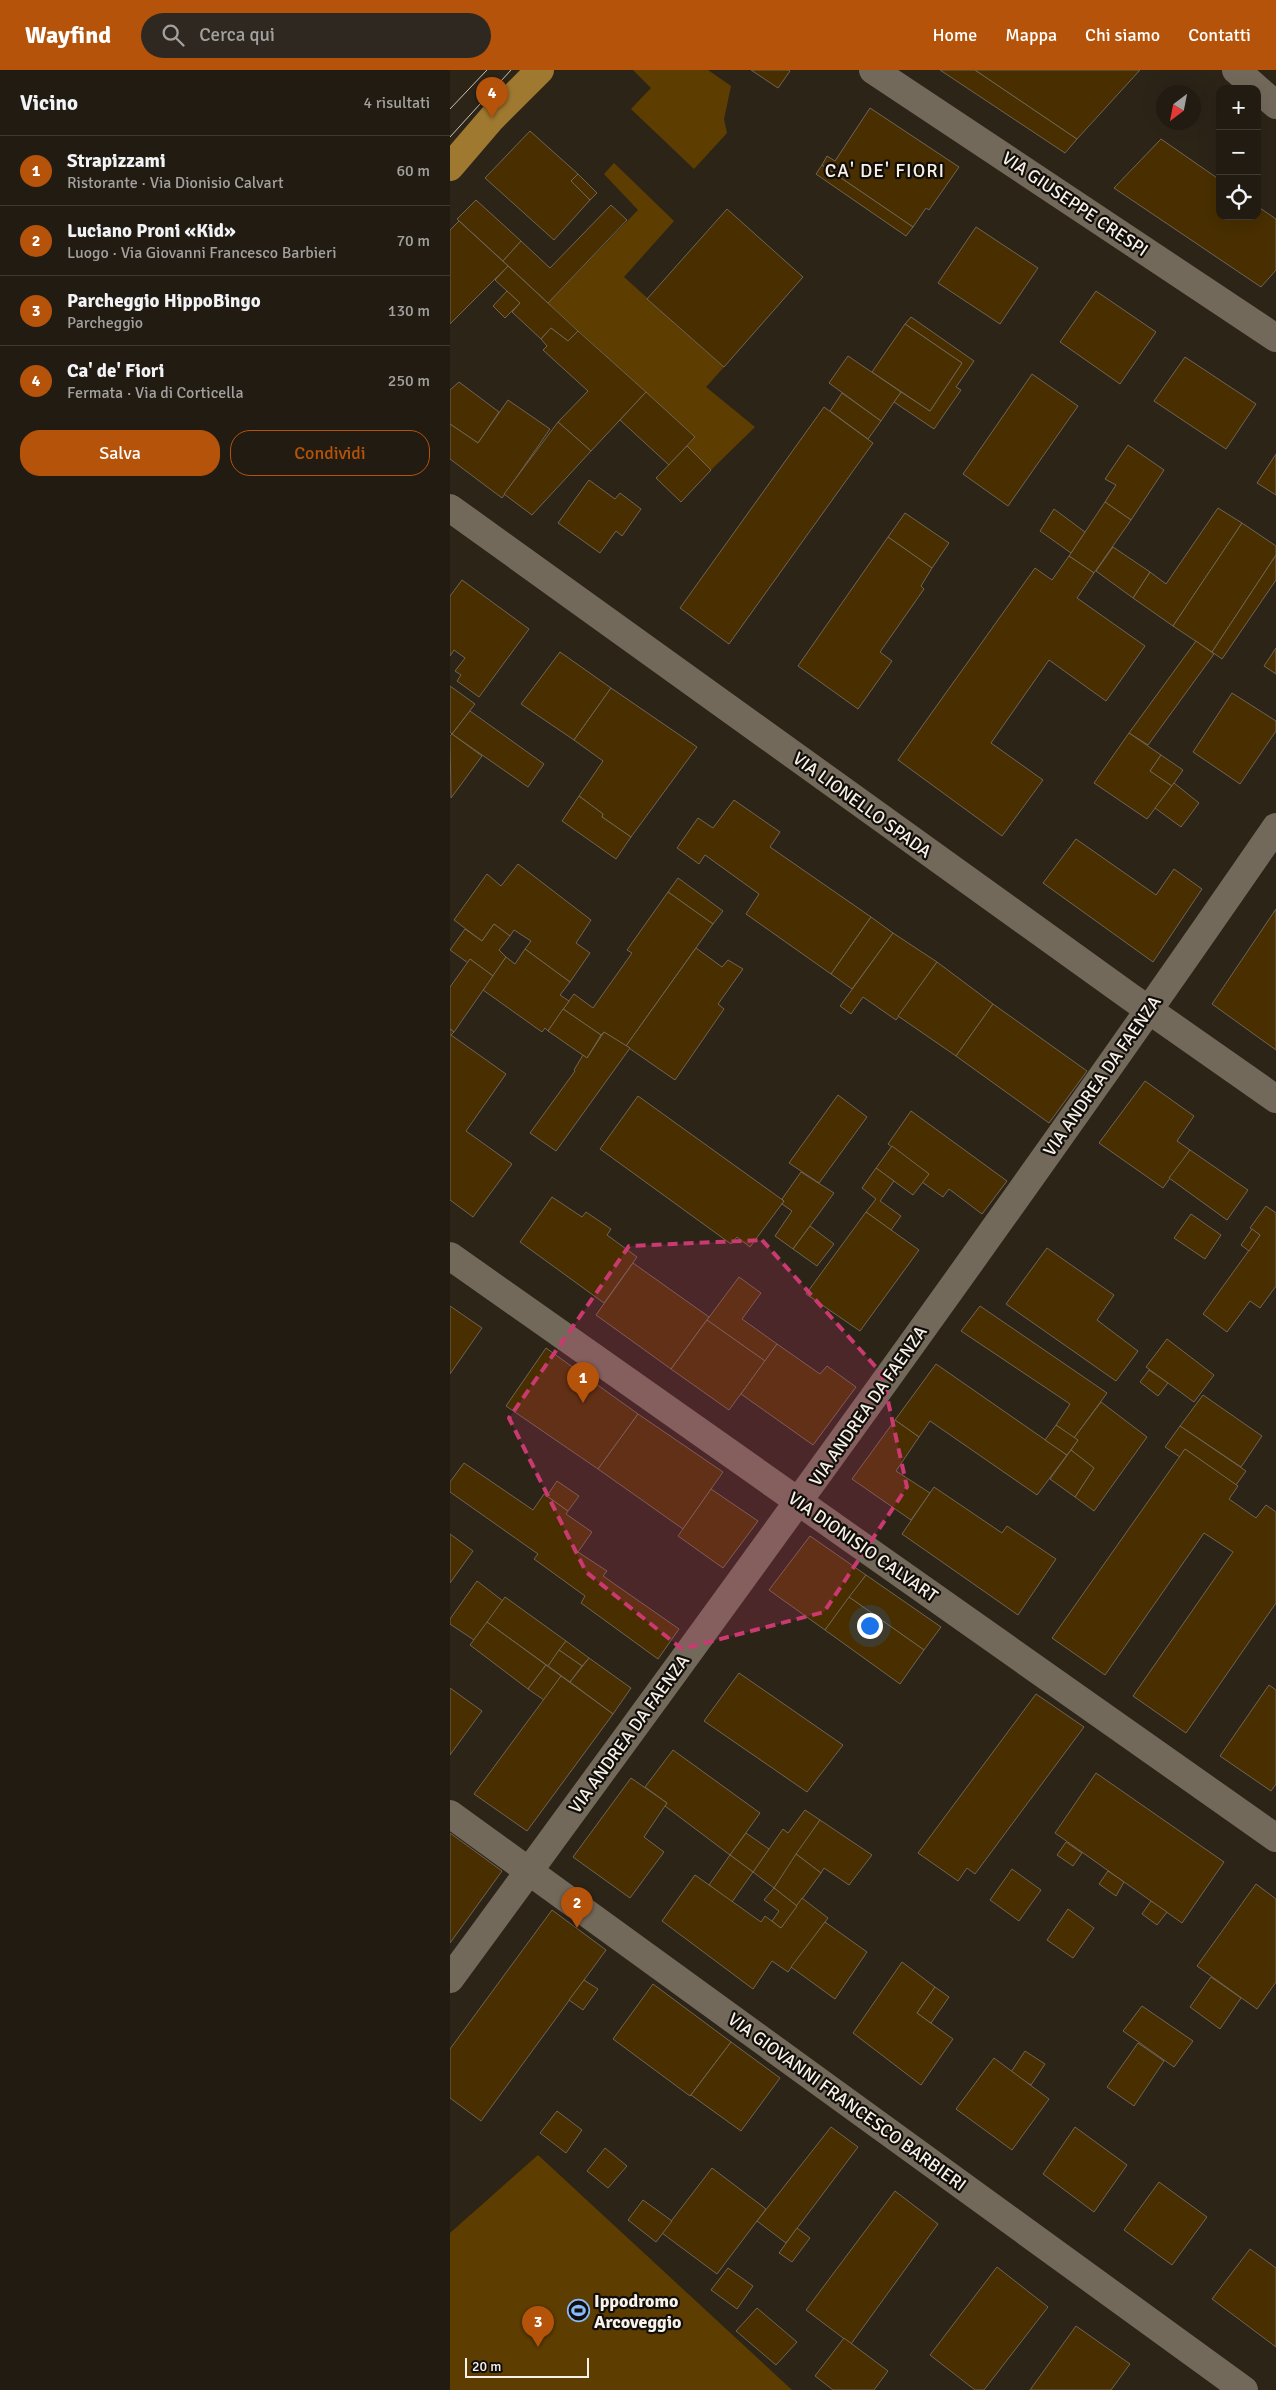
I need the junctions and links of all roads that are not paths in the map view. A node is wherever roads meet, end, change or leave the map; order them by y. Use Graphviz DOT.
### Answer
graph roads {
  1 [pos="540,70"];
  2 [pos="873,70"];
  3 [pos="1236,70"];
  4 [pos="1276,105"];
  5 [pos="450,167"];
  6 [pos="1276,338"];
  7 [pos="450,508"];
  8 [pos="1276,827"];
  9 [pos="1150,1011"];
  10 [pos="1276,1099"];
  11 [pos="450,1256"];
  12 [pos="800,1502"];
  13 [pos="450,1814"];
  14 [pos="1276,1838"];
  15 [pos="528,1872"];
  16 [pos="450,1979"];
  17 [pos="1244,2390"];
  1 -- 5 [label="main road"];
  2 -- 6 [label="street, VIA GIUSEPPE CRESPI"];
  3 -- 4 [label="street"];
  7 -- 9 [label="street, VIA LIONELLO SPADA"];
  8 -- 9 [label="street, VIA ANDREA DA FAENZA"];
  9 -- 10 [label="street, VIA LIONELLO SPADA"];
  9 -- 12 [label="street, VIA ANDREA DA FAENZA"];
  11 -- 12 [label="street, VIA DIONISIO CALVART"];
  12 -- 14 [label="street, VIA DIONISIO CALVART"];
  12 -- 15 [label="street, VIA ANDREA DA FAENZA"];
  13 -- 15 [label="street, VIA GIOVANNI FRANCESCO BARBIERI"];
  15 -- 16 [label="street, VIA ANDREA DA FAENZA"];
  15 -- 17 [label="street, VIA GIOVANNI FRANCESCO BARBIERI"];
}
